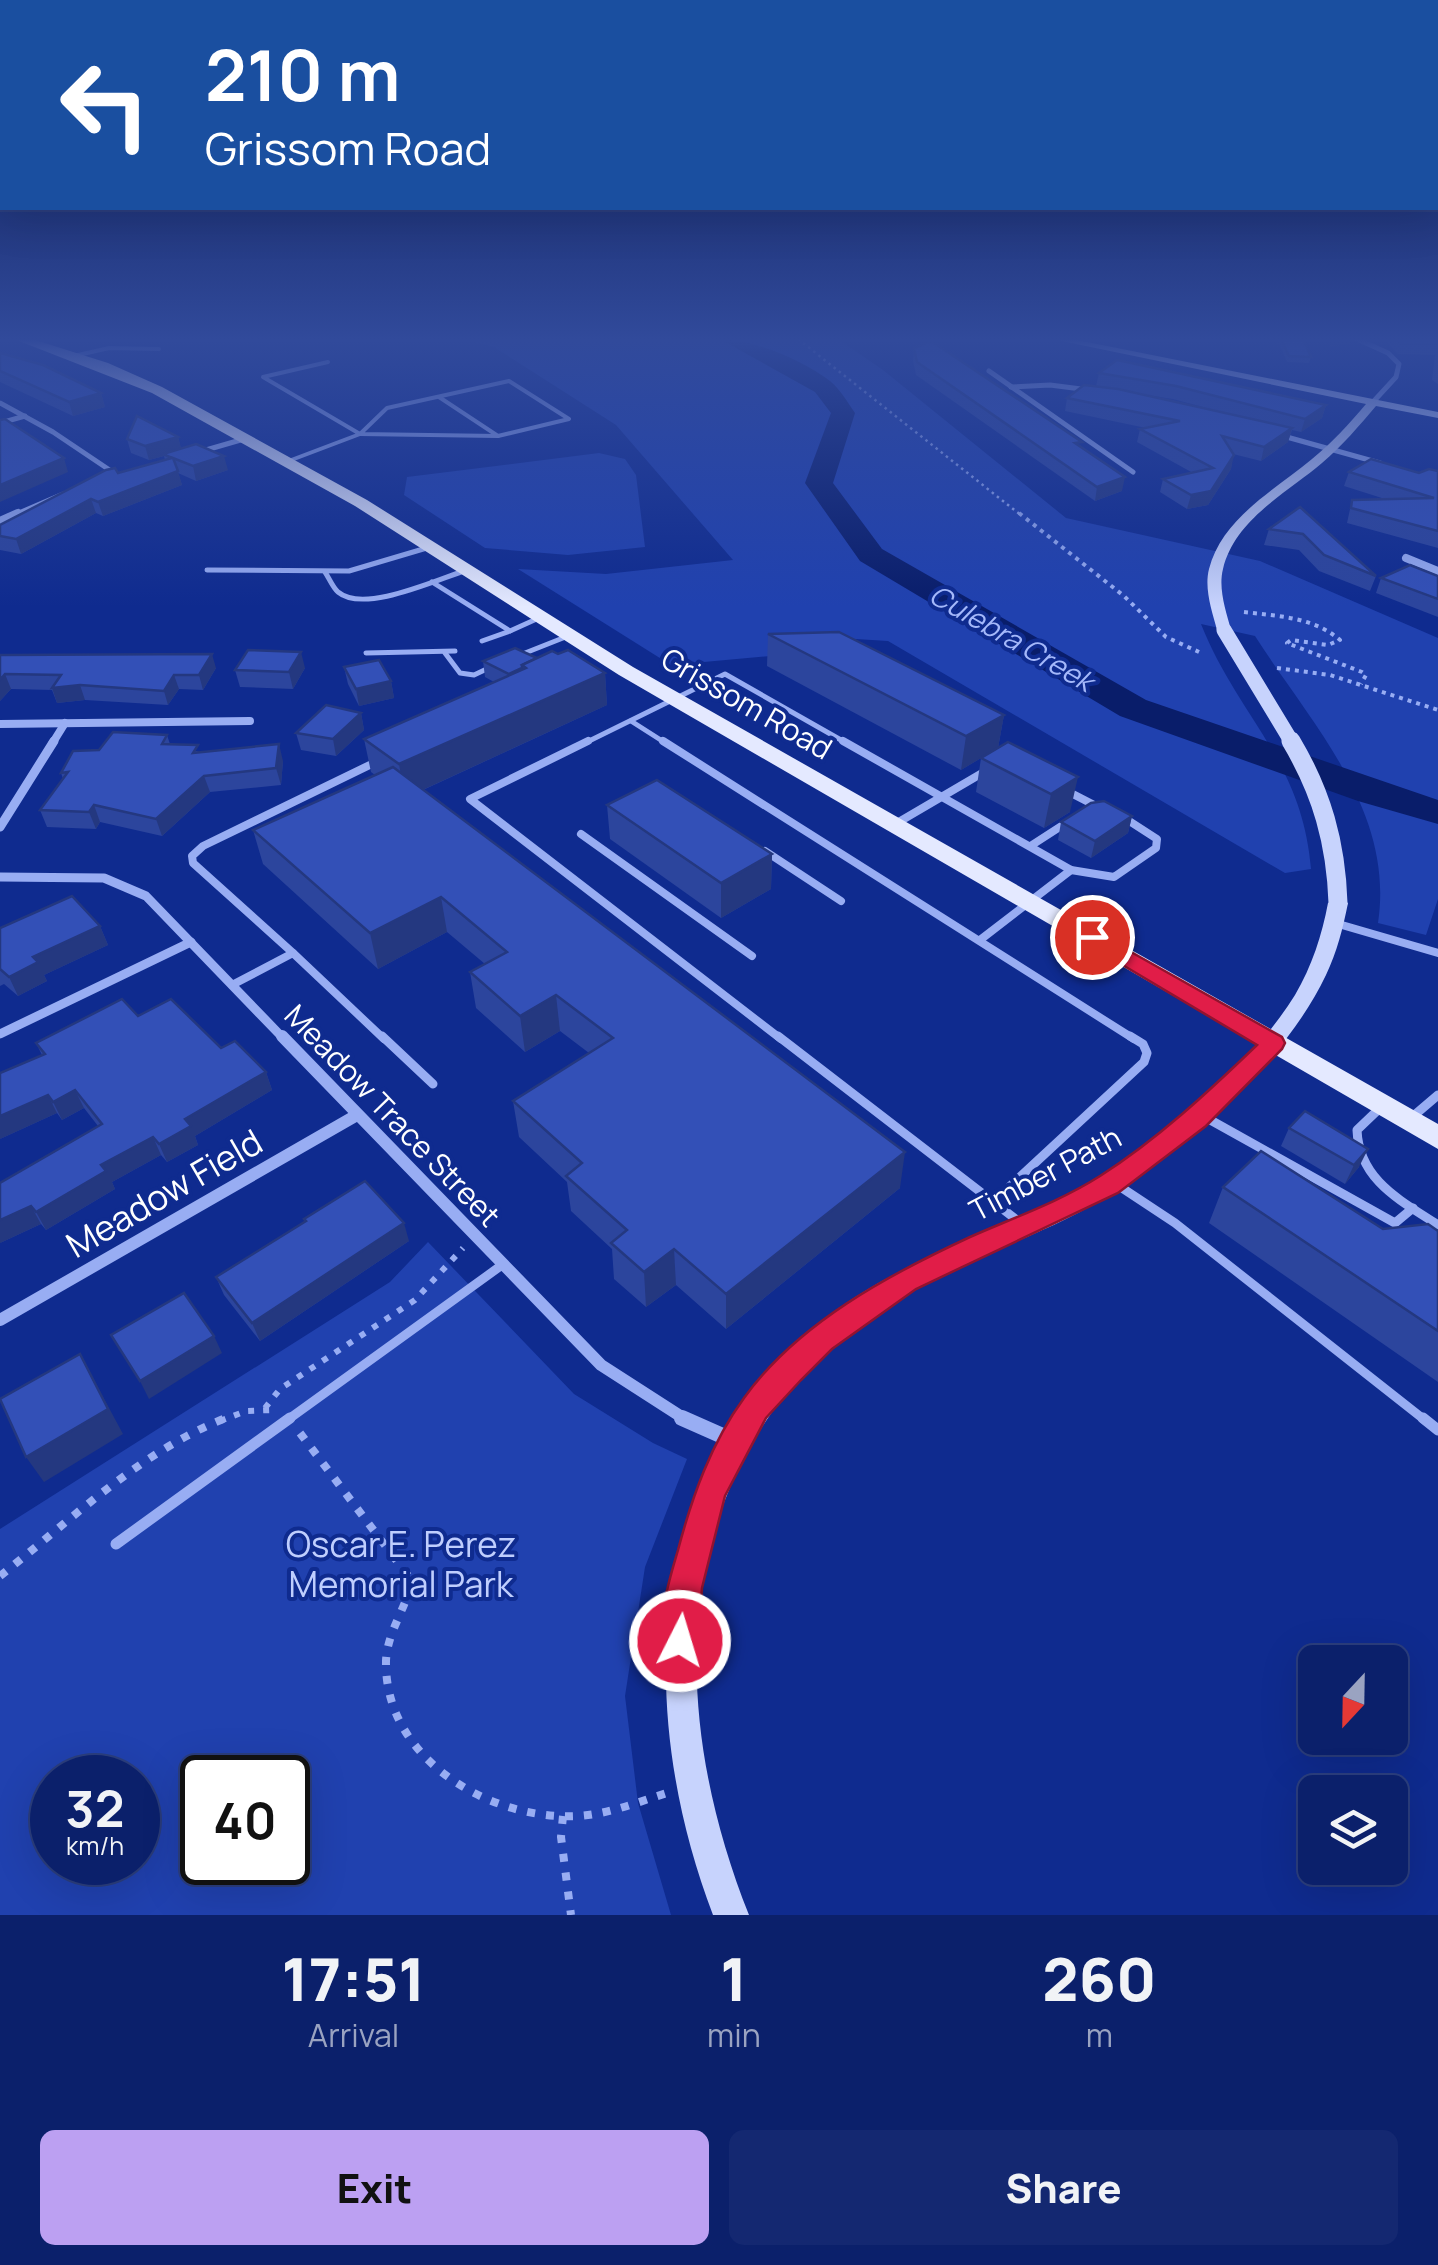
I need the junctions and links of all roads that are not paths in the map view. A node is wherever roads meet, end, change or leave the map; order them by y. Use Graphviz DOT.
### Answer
graph roads {
  1 [pos="44,428"];
  2 [pos="225,428"];
  3 [pos="350,428"];
  4 [pos="366,428"];
  5 [pos="487,428"];
  6 [pos="530,428"];
  7 [pos="1070,428"];
  8 [pos="1350,428"];
  9 [pos="1263,430"];
  10 [pos="360,434"];
  11 [pos="498,436"];
  12 [pos="244,439"];
  13 [pos="1332,449"];
  14 [pos="183,456"];
  15 [pos="286,462"];
  16 [pos="1383,464"];
  17 [pos="134,471"];
  18 [pos="1133,472"];
  19 [pos="118,476"];
  20 [pos="99,482"];
  21 [pos="67,492"];
  22 [pos="0,521"];
  23 [pos="430,547"];
  24 [pos="1406,558"];
  25 [pos="207,570"];
  26 [pos="466,570"];
  27 [pos="1438,571"];
  28 [pos="325,572"];
  29 [pos="432,582"];
  30 [pos="541,617"];
  31 [pos="510,631"];
  32 [pos="570,636"];
  33 [pos="482,641"];
  34 [pos="455,651"];
  35 [pos="366,653"];
  36 [pos="445,653"];
  37 [pos="674,698"];
  38 [pos="250,721"];
  39 [pos="631,722"];
  40 [pos="65,723"];
  41 [pos="0,724"];
  42 [pos="379,760"];
  43 [pos="992,768"];
  44 [pos="1052,783"];
  45 [pos="945,796"];
  46 [pos="1098,807"];
  47 [pos="1088,808"];
  48 [pos="1074,818"];
  49 [pos="893,825"];
  50 [pos="0,827"];
  51 [pos="581,834"];
  52 [pos="1032,845"];
  53 [pos="762,850"];
  54 [pos="1071,870"];
  55 [pos="0,876"];
  56 [pos="841,901"];
  57 [pos="1031,902"];
  58 [pos="1337,913"];
  59 [pos="980,940"];
  60 [pos="191,942"];
  61 [pos="293,953"];
  62 [pos="1438,953"];
  63 [pos="752,956"];
  64 [pos="232,985"];
  65 [pos="0,1034"];
  66 [pos="1273,1043"];
  67 [pos="433,1084"];
  68 [pos="1438,1094"];
  69 [pos="1382,1106"];
  70 [pos="1201,1114"];
  71 [pos="357,1115"];
  72 [pos="1408,1120"];
  73 [pos="1438,1138"];
  74 [pos="1112,1182"];
  75 [pos="994,1201"];
  76 [pos="1413,1208"];
  77 [pos="1026,1226"];
  78 [pos="1438,1226"];
  79 [pos="502,1265"];
  80 [pos="0,1320"];
  81 [pos="1438,1430"];
  82 [pos="734,1442"];
  83 [pos="116,1544"];
  84 [pos="732,1915"];
  1 -- 19 [label="street"];
  2 -- 12 [label="main road, Grissom Road"];
  3 -- 10 [label="lane"];
  4 -- 10 [label="lane"];
  5 -- 11 [label="lane"];
  6 -- 11 [label="lane"];
  7 -- 18 [label="street"];
  8 -- 13 [label="street, Timber Path"];
  9 -- 13 [label="street"];
  10 -- 11 [label="lane"];
  10 -- 15 [label="lane"];
  12 -- 14 [label="street"];
  12 -- 15 [label="main road, Grissom Road"];
  13 -- 16 [label="street"];
  13 -- 58 [label="street, Timber Path, bridge"];
  15 -- 23 [label="main road, Grissom Road"];
  17 -- 19 [label="street"];
  19 -- 20 [label="street"];
  21 -- 22 [label="street"];
  23 -- 26 [label="main road, Grissom Road"];
  23 -- 28 [label="lane"];
  24 -- 27 [label="street"];
  25 -- 28 [label="lane"];
  26 -- 29 [label="lane"];
  26 -- 30 [label="main road, Grissom Road"];
  28 -- 29 [label="lane"];
  29 -- 31 [label="lane"];
  30 -- 31 [label="lane"];
  30 -- 32 [label="main road, Grissom Road"];
  31 -- 33 [label="lane"];
  32 -- 36 [label="lane"];
  32 -- 37 [label="main road, Grissom Road"];
  34 -- 36 [label="lane"];
  35 -- 36 [label="lane"];
  37 -- 39 [label="lane"];
  37 -- 45 [label="lane"];
  37 -- 49 [label="main road, Grissom Road"];
  38 -- 40 [label="street"];
  39 -- 59 [label="lane"];
  39 -- 75 [label="lane"];
  40 -- 41 [label="street"];
  40 -- 50 [label="street"];
  42 -- 61 [label="lane"];
  43 -- 45 [label="lane"];
  44 -- 46 [label="lane"];
  45 -- 49 [label="lane"];
  45 -- 52 [label="lane"];
  46 -- 47 [label="lane"];
  46 -- 54 [label="lane"];
  48 -- 52 [label="lane"];
  49 -- 57 [label="main road, Grissom Road"];
  51 -- 63 [label="lane"];
  52 -- 54 [label="lane"];
  53 -- 56 [label="lane"];
  54 -- 57 [label="lane"];
  55 -- 60 [label="street, Meadow Trace Street"];
  57 -- 59 [label="lane"];
  57 -- 66 [label="main road, Grissom Road"];
  58 -- 62 [label="lane"];
  58 -- 66 [label="street, Timber Path"];
  59 -- 75 [label="lane"];
  60 -- 64 [label="street, Meadow Trace Street"];
  60 -- 65 [label="street"];
  61 -- 64 [label="lane"];
  61 -- 67 [label="lane"];
  64 -- 71 [label="street, Meadow Trace Street"];
  66 -- 69 [label="main road, Grissom Road"];
  66 -- 70 [label="street, Timber Path"];
  68 -- 72 [label="lane"];
  69 -- 72 [label="main road, Grissom Road"];
  69 -- 76 [label="lane"];
  70 -- 74 [label="street, Timber Path"];
  70 -- 76 [label="lane"];
  71 -- 79 [label="street, Meadow Trace Street"];
  71 -- 80 [label="street, Meadow Field"];
  72 -- 73 [label="main road, Grissom Road"];
  74 -- 77 [label="street, Timber Path"];
  74 -- 81 [label="lane"];
  75 -- 77 [label="lane"];
  76 -- 78 [label="lane"];
  77 -- 82 [label="street, Timber Path"];
  79 -- 82 [label="street, Meadow Trace Street"];
  79 -- 83 [label="lane"];
  82 -- 84 [label="street, Timber Path"];
}
